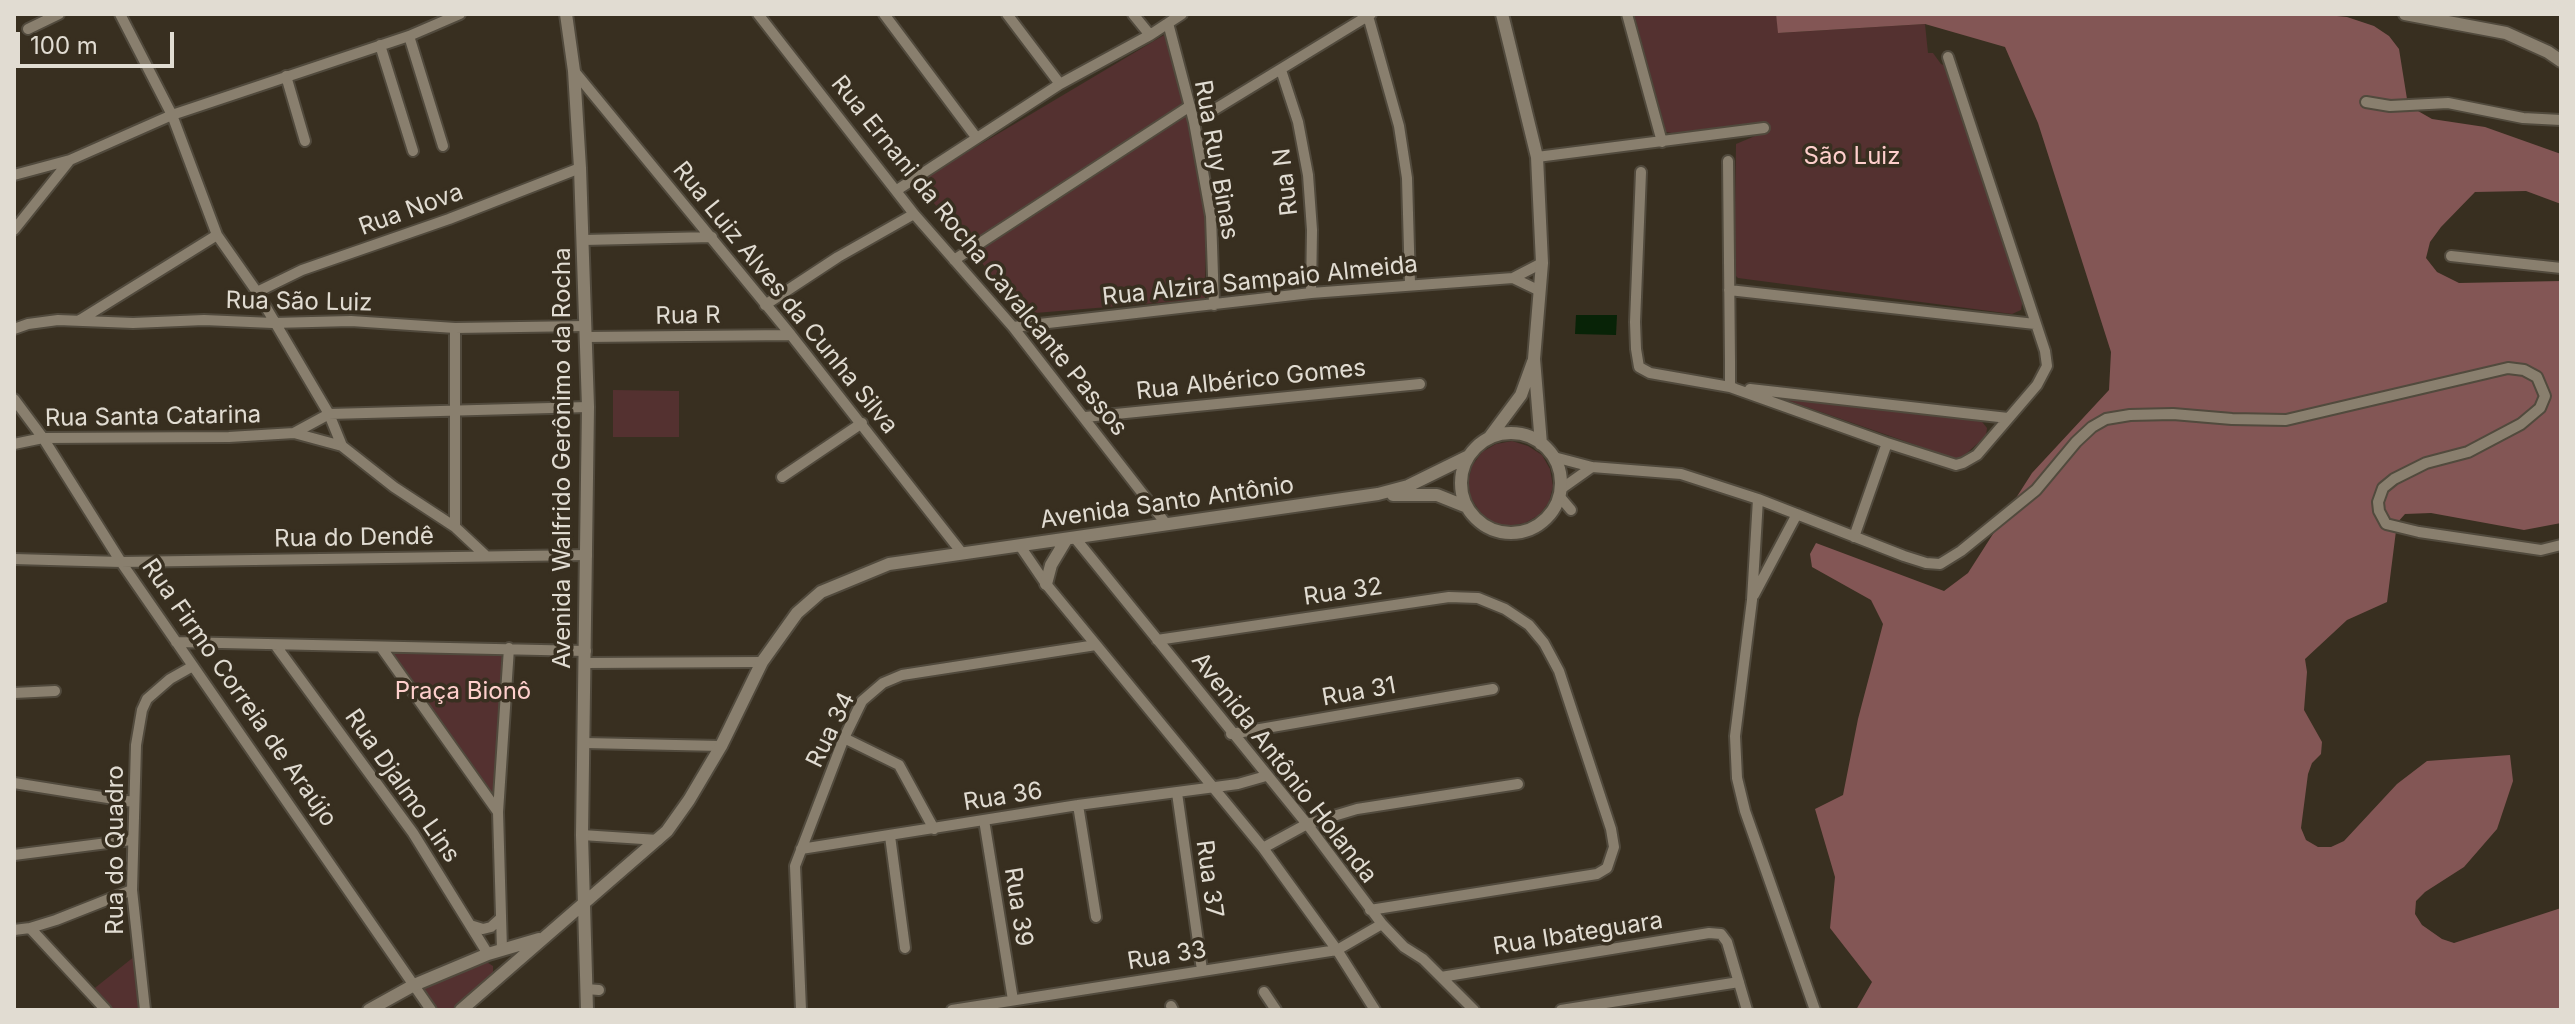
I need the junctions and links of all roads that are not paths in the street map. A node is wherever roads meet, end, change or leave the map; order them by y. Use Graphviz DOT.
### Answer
graph roads {
  1 [pos="59,14"];
  2 [pos="120,14"];
  3 [pos="460,14"];
  4 [pos="566,14"];
  5 [pos="758,14"];
  6 [pos="884,14"];
  7 [pos="1007,14"];
  8 [pos="1133,14"];
  9 [pos="1182,14"];
  10 [pos="1502,14"];
  11 [pos="1627,14"];
  12 [pos="2405,14"];
  13 [pos="1370,15"];
  14 [pos="1168,23"];
  15 [pos="28,29"];
  16 [pos="1150,35"];
  17 [pos="409,36"];
  18 [pos="380,45"];
  19 [pos="1948,57"];
  20 [pos="2561,61"];
  21 [pos="1281,70"];
  22 [pos="574,71"];
  23 [pos="286,76"];
  24 [pos="1060,84"];
  25 [pos="2366,102"];
  26 [pos="1190,106"];
  27 [pos="172,115"];
  28 [pos="2561,120"];
  29 [pos="1194,122"];
  30 [pos="1764,128"];
  31 [pos="976,137"];
  32 [pos="305,141"];
  33 [pos="1662,142"];
  34 [pos="443,146"];
  35 [pos="413,151"];
  36 [pos="1537,157"];
  37 [pos="70,160"];
  38 [pos="1728,161"];
  39 [pos="580,168"];
  40 [pos="1641,172"];
  41 [pos="14,175"];
  42 [pos="897,190"];
  43 [pos="914,214"];
  44 [pos="14,230"];
  45 [pos="217,235"];
  46 [pos="712,237"];
  47 [pos="584,240"];
  48 [pos="2451,256"];
  49 [pos="954,260"];
  50 [pos="1542,263"];
  51 [pos="2561,268"];
  52 [pos="1513,278"];
  53 [pos="1410,284"];
  54 [pos="1729,290"];
  55 [pos="1540,291"];
  56 [pos="257,292"];
  57 [pos="1311,293"];
  58 [pos="765,305"];
  59 [pos="1214,305"];
  60 [pos="78,322"];
  61 [pos="273,323"];
  62 [pos="2035,324"];
  63 [pos="1013,327"];
  64 [pos="455,328"];
  65 [pos="14,329"];
  66 [pos="586,331"];
  67 [pos="791,335"];
  68 [pos="1534,359"];
  69 [pos="1420,384"];
  70 [pos="1730,387"];
  71 [pos="14,399"];
  72 [pos="588,407"];
  73 [pos="456,409"];
  74 [pos="329,414"];
  75 [pos="1085,417"];
  76 [pos="2008,418"];
  77 [pos="862,423"];
  78 [pos="294,433"];
  79 [pos="43,438"];
  80 [pos="1489,438"];
  81 [pos="1887,443"];
  82 [pos="14,444"];
  83 [pos="1541,444"];
  84 [pos="342,446"];
  85 [pos="1469,456"];
  86 [pos="1554,457"];
  87 [pos="1592,467"];
  88 [pos="782,477"];
  89 [pos="1560,493"];
  90 [pos="1378,494"];
  91 [pos="1758,499"];
  92 [pos="1467,507"];
  93 [pos="1571,510"];
  94 [pos="1797,514"];
  95 [pos="1167,525"];
  96 [pos="455,527"];
  97 [pos="1854,537"];
  98 [pos="1070,539"];
  99 [pos="2561,545"];
  100 [pos="1020,546"];
  101 [pos="962,553"];
  102 [pos="587,555"];
  103 [pos="486,556"];
  104 [pos="14,559"];
  105 [pos="121,562"];
  106 [pos="1046,584"];
  107 [pos="1752,600"];
  108 [pos="1157,640"];
  109 [pos="176,642"];
  110 [pos="1096,645"];
  111 [pos="276,646"];
  112 [pos="381,647"];
  113 [pos="509,648"];
  114 [pos="586,657"];
  115 [pos="762,662"];
  116 [pos="193,666"];
  117 [pos="1493,689"];
  118 [pos="55,691"];
  119 [pos="14,693"];
  120 [pos="1231,734"];
  121 [pos="844,738"];
  122 [pos="585,743"];
  123 [pos="721,746"];
  124 [pos="1266,776"];
  125 [pos="14,783"];
  126 [pos="1518,784"];
  127 [pos="1213,788"];
  128 [pos="1177,793"];
  129 [pos="133,802"];
  130 [pos="1078,805"];
  131 [pos="498,812"];
  132 [pos="984,820"];
  133 [pos="1307,824"];
  134 [pos="934,829"];
  135 [pos="582,835"];
  136 [pos="890,836"];
  137 [pos="131,840"];
  138 [pos="658,840"];
  139 [pos="1263,848"];
  140 [pos="801,849"];
  141 [pos="14,855"];
  142 [pos="583,875"];
  143 [pos="607,883"];
  144 [pos="132,890"];
  145 [pos="584,903"];
  146 [pos="1370,910"];
  147 [pos="1096,917"];
  148 [pos="501,918"];
  149 [pos="561,923"];
  150 [pos="1382,924"];
  151 [pos="470,925"];
  152 [pos="30,928"];
  153 [pos="14,930"];
  154 [pos="546,937"];
  155 [pos="905,948"];
  156 [pos="584,949"];
  157 [pos="502,950"];
  158 [pos="1337,950"];
  159 [pos="488,954"];
  160 [pos="599,956"];
  161 [pos="1202,970"];
  162 [pos="501,975"];
  163 [pos="1441,977"];
  164 [pos="1739,982"];
  165 [pos="414,985"];
  166 [pos="1264,992"];
  167 [pos="1013,1000"];
  168 [pos="106,1010"];
  169 [pos="145,1010"];
  170 [pos="369,1010"];
  171 [pos="431,1010"];
  172 [pos="461,1010"];
  173 [pos="587,1010"];
  174 [pos="801,1010"];
  175 [pos="952,1010"];
  176 [pos="1276,1010"];
  177 [pos="1375,1010"];
  178 [pos="1474,1010"];
  179 [pos="1561,1010"];
  180 [pos="1747,1010"];
  181 [pos="1815,1010"];
  1 -- 15 [label="street"];
  2 -- 27 [label="street"];
  3 -- 17 [label="street"];
  4 -- 22 [label="street, Avenida Walfrido Gerônimo da Rocha"];
  5 -- 42 [label="street, Rua Ernani da Rocha Cavalcante Passos"];
  6 -- 31 [label="street"];
  7 -- 24 [label="street"];
  8 -- 16 [label="street"];
  9 -- 14 [label="street"];
  10 -- 36 [label="street"];
  11 -- 33 [label="street"];
  12 -- 20 [label="street"];
  13 -- 21 [label="street"];
  13 -- 53 [label="street"];
  14 -- 16 [label="street"];
  14 -- 26 [label="street, Rua Ruy Binas"];
  16 -- 24 [label="street"];
  17 -- 18 [label="street"];
  17 -- 34 [label="street"];
  18 -- 23 [label="street"];
  18 -- 35 [label="street"];
  19 -- 62 [label="street"];
  21 -- 29 [label="street"];
  21 -- 57 [label="street, Rua N"];
  22 -- 39 [label="street, Avenida Walfrido Gerônimo da Rocha"];
  22 -- 46 [label="street, Rua Luiz Alves da Cunha Silva"];
  23 -- 27 [label="street"];
  23 -- 32 [label="street"];
  24 -- 31 [label="street"];
  25 -- 28 [label="street"];
  26 -- 29 [label="street, Rua Ruy Binas"];
  26 -- 49 [label="street"];
  27 -- 37 [label="street"];
  27 -- 45 [label="street"];
  29 -- 59 [label="street, Rua Ruy Binas"];
  30 -- 33 [label="street"];
  31 -- 42 [label="street"];
  33 -- 36 [label="street"];
  36 -- 50 [label="street"];
  37 -- 41 [label="street"];
  37 -- 44 [label="street"];
  38 -- 54 [label="street"];
  39 -- 47 [label="street, Avenida Walfrido Gerônimo da Rocha"];
  39 -- 56 [label="street, Rua Nova"];
  40 -- 70 [label="street"];
  42 -- 43 [label="street, Rua Ernani da Rocha Cavalcante Passos"];
  43 -- 49 [label="street, Rua Ernani da Rocha Cavalcante Passos"];
  43 -- 58 [label="street"];
  45 -- 56 [label="street"];
  45 -- 60 [label="street"];
  46 -- 47 [label="street"];
  46 -- 58 [label="street, Rua Luiz Alves da Cunha Silva"];
  47 -- 66 [label="street, Avenida Walfrido Gerônimo da Rocha"];
  48 -- 51 [label="street"];
  49 -- 63 [label="street, Rua Ernani da Rocha Cavalcante Passos"];
  50 -- 52 [label="street, Rua Alzira Sampaio Almeida"];
  50 -- 55 [label="street"];
  52 -- 53 [label="street, Rua Alzira Sampaio Almeida"];
  52 -- 55 [label="street, Rua Alzira Sampaio Almeida"];
  53 -- 57 [label="street, Rua Alzira Sampaio Almeida"];
  54 -- 62 [label="street"];
  54 -- 70 [label="street"];
  55 -- 68 [label="street"];
  56 -- 61 [label="street"];
  57 -- 59 [label="street, Rua Alzira Sampaio Almeida"];
  58 -- 67 [label="street, Rua Luiz Alves da Cunha Silva"];
  59 -- 63 [label="street, Rua Alzira Sampaio Almeida"];
  60 -- 61 [label="street, Rua São Luiz"];
  60 -- 65 [label="street, Rua São Luiz"];
  61 -- 64 [label="street, Rua São Luiz"];
  61 -- 74 [label="street"];
  62 -- 76 [label="street"];
  63 -- 75 [label="street, Rua Ernani da Rocha Cavalcante Passos"];
  64 -- 66 [label="street, Rua São Luiz"];
  64 -- 73 [label="street"];
  66 -- 67 [label="street, Rua R"];
  66 -- 72 [label="street, Avenida Walfrido Gerônimo da Rocha"];
  67 -- 77 [label="street, Rua Luiz Alves da Cunha Silva"];
  68 -- 80 [label="street"];
  68 -- 83 [label="street"];
  69 -- 75 [label="street, Rua Albérico Gomes"];
  70 -- 76 [label="street"];
  70 -- 81 [label="street"];
  71 -- 79 [label="street, Rua Firmo Correia de Araújo"];
  72 -- 73 [label="street, Rua Santa Catarina"];
  72 -- 102 [label="street, Avenida Walfrido Gerônimo da Rocha"];
  73 -- 74 [label="street, Rua Santa Catarina"];
  73 -- 96 [label="street"];
  74 -- 78 [label="street, Rua Santa Catarina"];
  74 -- 84 [label="street"];
  75 -- 95 [label="street, Rua Ernani da Rocha Cavalcante Passos"];
  76 -- 81 [label="street"];
  77 -- 88 [label="street"];
  77 -- 101 [label="street, Rua Luiz Alves da Cunha Silva"];
  78 -- 79 [label="street, Rua Santa Catarina"];
  78 -- 84 [label="street, Rua Santa Catarina"];
  79 -- 82 [label="street, Rua Santa Catarina"];
  79 -- 105 [label="street, Rua Firmo Correia de Araújo"];
  80 -- 83 [label="street"];
  80 -- 85 [label="street"];
  81 -- 97 [label="street"];
  83 -- 86 [label="street"];
  84 -- 96 [label="street"];
  85 -- 90 [label="street, Avenida Santo Antônio"];
  85 -- 92 [label="street"];
  86 -- 87 [label="street"];
  86 -- 89 [label="street"];
  87 -- 89 [label="street"];
  87 -- 91 [label="street"];
  89 -- 92 [label="street"];
  89 -- 93 [label="street"];
  90 -- 92 [label="street, Avenida Santo Antônio"];
  90 -- 95 [label="street, Avenida Santo Antônio"];
  91 -- 94 [label="street"];
  91 -- 107 [label="street"];
  94 -- 97 [label="street"];
  94 -- 107 [label="street"];
  95 -- 98 [label="street, Avenida Santo Antônio"];
  96 -- 103 [label="street"];
  97 -- 99 [label="street"];
  98 -- 100 [label="street, Avenida Santo Antônio"];
  98 -- 106 [label="street"];
  98 -- 108 [label="street, Avenida Antônio Holanda"];
  100 -- 101 [label="street, Avenida Santo Antônio"];
  100 -- 106 [label="street"];
  101 -- 115 [label="street, Avenida Santo Antônio"];
  102 -- 103 [label="street, Rua do Dendê"];
  102 -- 114 [label="street, Avenida Walfrido Gerônimo da Rocha"];
  103 -- 105 [label="street, Rua do Dendê"];
  104 -- 105 [label="street, Rua do Dendê"];
  105 -- 109 [label="street, Rua Firmo Correia de Araújo"];
  106 -- 110 [label="street"];
  107 -- 181 [label="street"];
  108 -- 120 [label="street, Avenida Antônio Holanda"];
  108 -- 146 [label="street, Rua 32"];
  109 -- 111 [label="street"];
  109 -- 116 [label="street, Rua Firmo Correia de Araújo"];
  110 -- 121 [label="street, Rua 34"];
  110 -- 127 [label="street"];
  111 -- 112 [label="street"];
  111 -- 151 [label="street, Rua Djalmo Lins"];
  112 -- 113 [label="street"];
  112 -- 131 [label="street"];
  113 -- 114 [label="street"];
  113 -- 131 [label="street"];
  114 -- 115 [label="street"];
  114 -- 122 [label="street, Avenida Walfrido Gerônimo da Rocha"];
  115 -- 123 [label="street, Avenida Santo Antônio"];
  116 -- 129 [label="street, Rua do Quadro"];
  116 -- 165 [label="street, Rua Firmo Correia de Araújo"];
  117 -- 120 [label="street, Rua 31"];
  118 -- 119 [label="street"];
  120 -- 124 [label="street, Avenida Antônio Holanda"];
  121 -- 134 [label="street"];
  121 -- 140 [label="street, Rua 34"];
  122 -- 123 [label="street"];
  122 -- 135 [label="street, Avenida Walfrido Gerônimo da Rocha"];
  123 -- 138 [label="street, Avenida Santo Antônio"];
  124 -- 127 [label="street, Rua 36"];
  124 -- 133 [label="street, Avenida Antônio Holanda"];
  125 -- 129 [label="street"];
  126 -- 133 [label="street"];
  127 -- 128 [label="street, Rua 36"];
  127 -- 139 [label="street"];
  128 -- 130 [label="street, Rua 36"];
  128 -- 161 [label="street, Rua 37"];
  129 -- 137 [label="street, Rua do Quadro"];
  130 -- 132 [label="street, Rua 36"];
  130 -- 147 [label="street"];
  131 -- 148 [label="street"];
  132 -- 134 [label="street, Rua 36"];
  132 -- 167 [label="street, Rua 39"];
  133 -- 139 [label="street"];
  133 -- 146 [label="street, Avenida Antônio Holanda"];
  134 -- 136 [label="street, Rua 36"];
  135 -- 138 [label="street"];
  135 -- 142 [label="street, Avenida Walfrido Gerônimo da Rocha"];
  136 -- 140 [label="street, Rua 36"];
  136 -- 155 [label="street"];
  137 -- 141 [label="street"];
  137 -- 144 [label="street, Rua do Quadro"];
  138 -- 143 [label="street, Avenida Santo Antônio"];
  139 -- 158 [label="street"];
  140 -- 174 [label="street, Rua 34"];
  142 -- 143 [label="street"];
  142 -- 145 [label="street, Avenida Walfrido Gerônimo da Rocha"];
  143 -- 145 [label="street, Avenida Santo Antônio"];
  144 -- 152 [label="street"];
  144 -- 169 [label="street, Rua do Quadro"];
  145 -- 149 [label="street, Avenida Santo Antônio"];
  145 -- 156 [label="street"];
  146 -- 150 [label="street, Avenida Antônio Holanda"];
  148 -- 151 [label="street"];
  148 -- 157 [label="street"];
  149 -- 154 [label="street, Avenida Santo Antônio"];
  149 -- 156 [label="street"];
  150 -- 158 [label="street, Rua 33"];
  150 -- 163 [label="street, Avenida Antônio Holanda"];
  151 -- 159 [label="street, Rua Djalmo Lins"];
  152 -- 153 [label="street"];
  152 -- 168 [label="street"];
  154 -- 157 [label="street"];
  154 -- 162 [label="street, Avenida Santo Antônio"];
  156 -- 160 [label="street"];
  156 -- 173 [label="street"];
  157 -- 159 [label="street"];
  158 -- 161 [label="street, Rua 33"];
  158 -- 177 [label="street"];
  159 -- 162 [label="street"];
  159 -- 165 [label="street"];
  161 -- 167 [label="street, Rua 33"];
  162 -- 172 [label="street, Avenida Santo Antônio"];
  163 -- 164 [label="street, Rua Ibateguara"];
  163 -- 178 [label="street, Avenida Antônio Holanda"];
  164 -- 179 [label="street"];
  164 -- 180 [label="street"];
  165 -- 170 [label="street"];
  165 -- 171 [label="street, Rua Firmo Correia de Araújo"];
  166 -- 176 [label="street"];
  167 -- 175 [label="street, Rua 33"];
}
